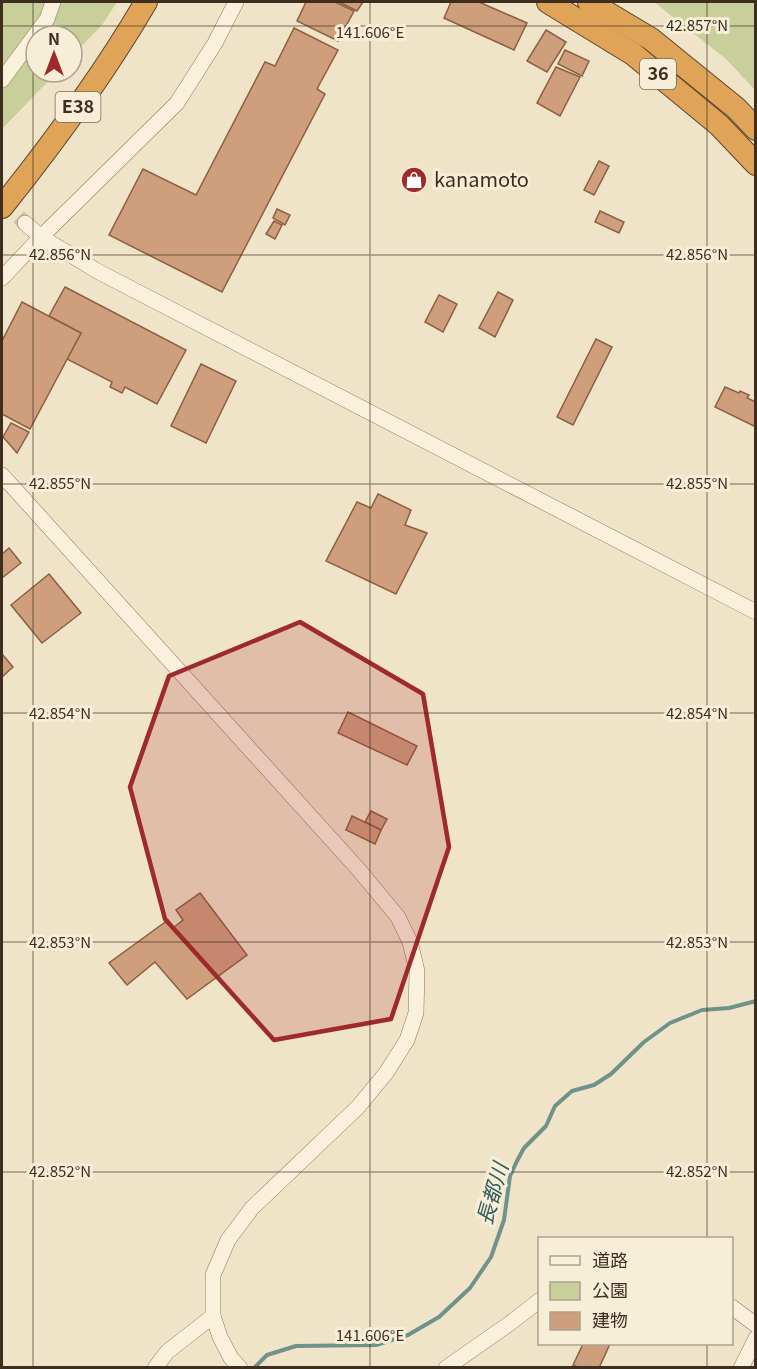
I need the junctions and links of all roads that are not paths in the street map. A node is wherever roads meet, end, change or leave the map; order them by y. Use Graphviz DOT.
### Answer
graph roads {
  1 [pos="53,2"];
  2 [pos="137,2"];
  3 [pos="146,2"];
  4 [pos="236,2"];
  5 [pos="548,2"];
  6 [pos="589,2"];
  7 [pos="2,80"];
  8 [pos="756,129"];
  9 [pos="756,164"];
  10 [pos="2,182"];
  11 [pos="2,207"];
  12 [pos="25,223"];
  13 [pos="41,237"];
  14 [pos="2,278"];
  15 [pos="2,475"];
  16 [pos="756,612"];
  17 [pos="538,1302"];
  18 [pos="733,1308"];
  19 [pos="213,1316"];
  20 [pos="756,1325"];
  21 [pos="756,1338"];
  22 [pos="236,1363"];
  23 [pos="155,1368"];
  24 [pos="446,1368"];
  25 [pos="741,1368"];
  1 -- 7 [label="street"];
  2 -- 10 [label="highway, E38"];
  3 -- 11 [label="highway, E38"];
  4 -- 13 [label="street"];
  5 -- 9 [label="highway, 36"];
  6 -- 8 [label="highway, 36"];
  12 -- 13 [label="street"];
  13 -- 14 [label="street"];
  13 -- 16 [label="street"];
  15 -- 19 [label="street"];
  17 -- 24 [label="street"];
  18 -- 20 [label="street"];
  19 -- 22 [label="street"];
  19 -- 23 [label="street"];
  21 -- 25 [label="street"];
}
